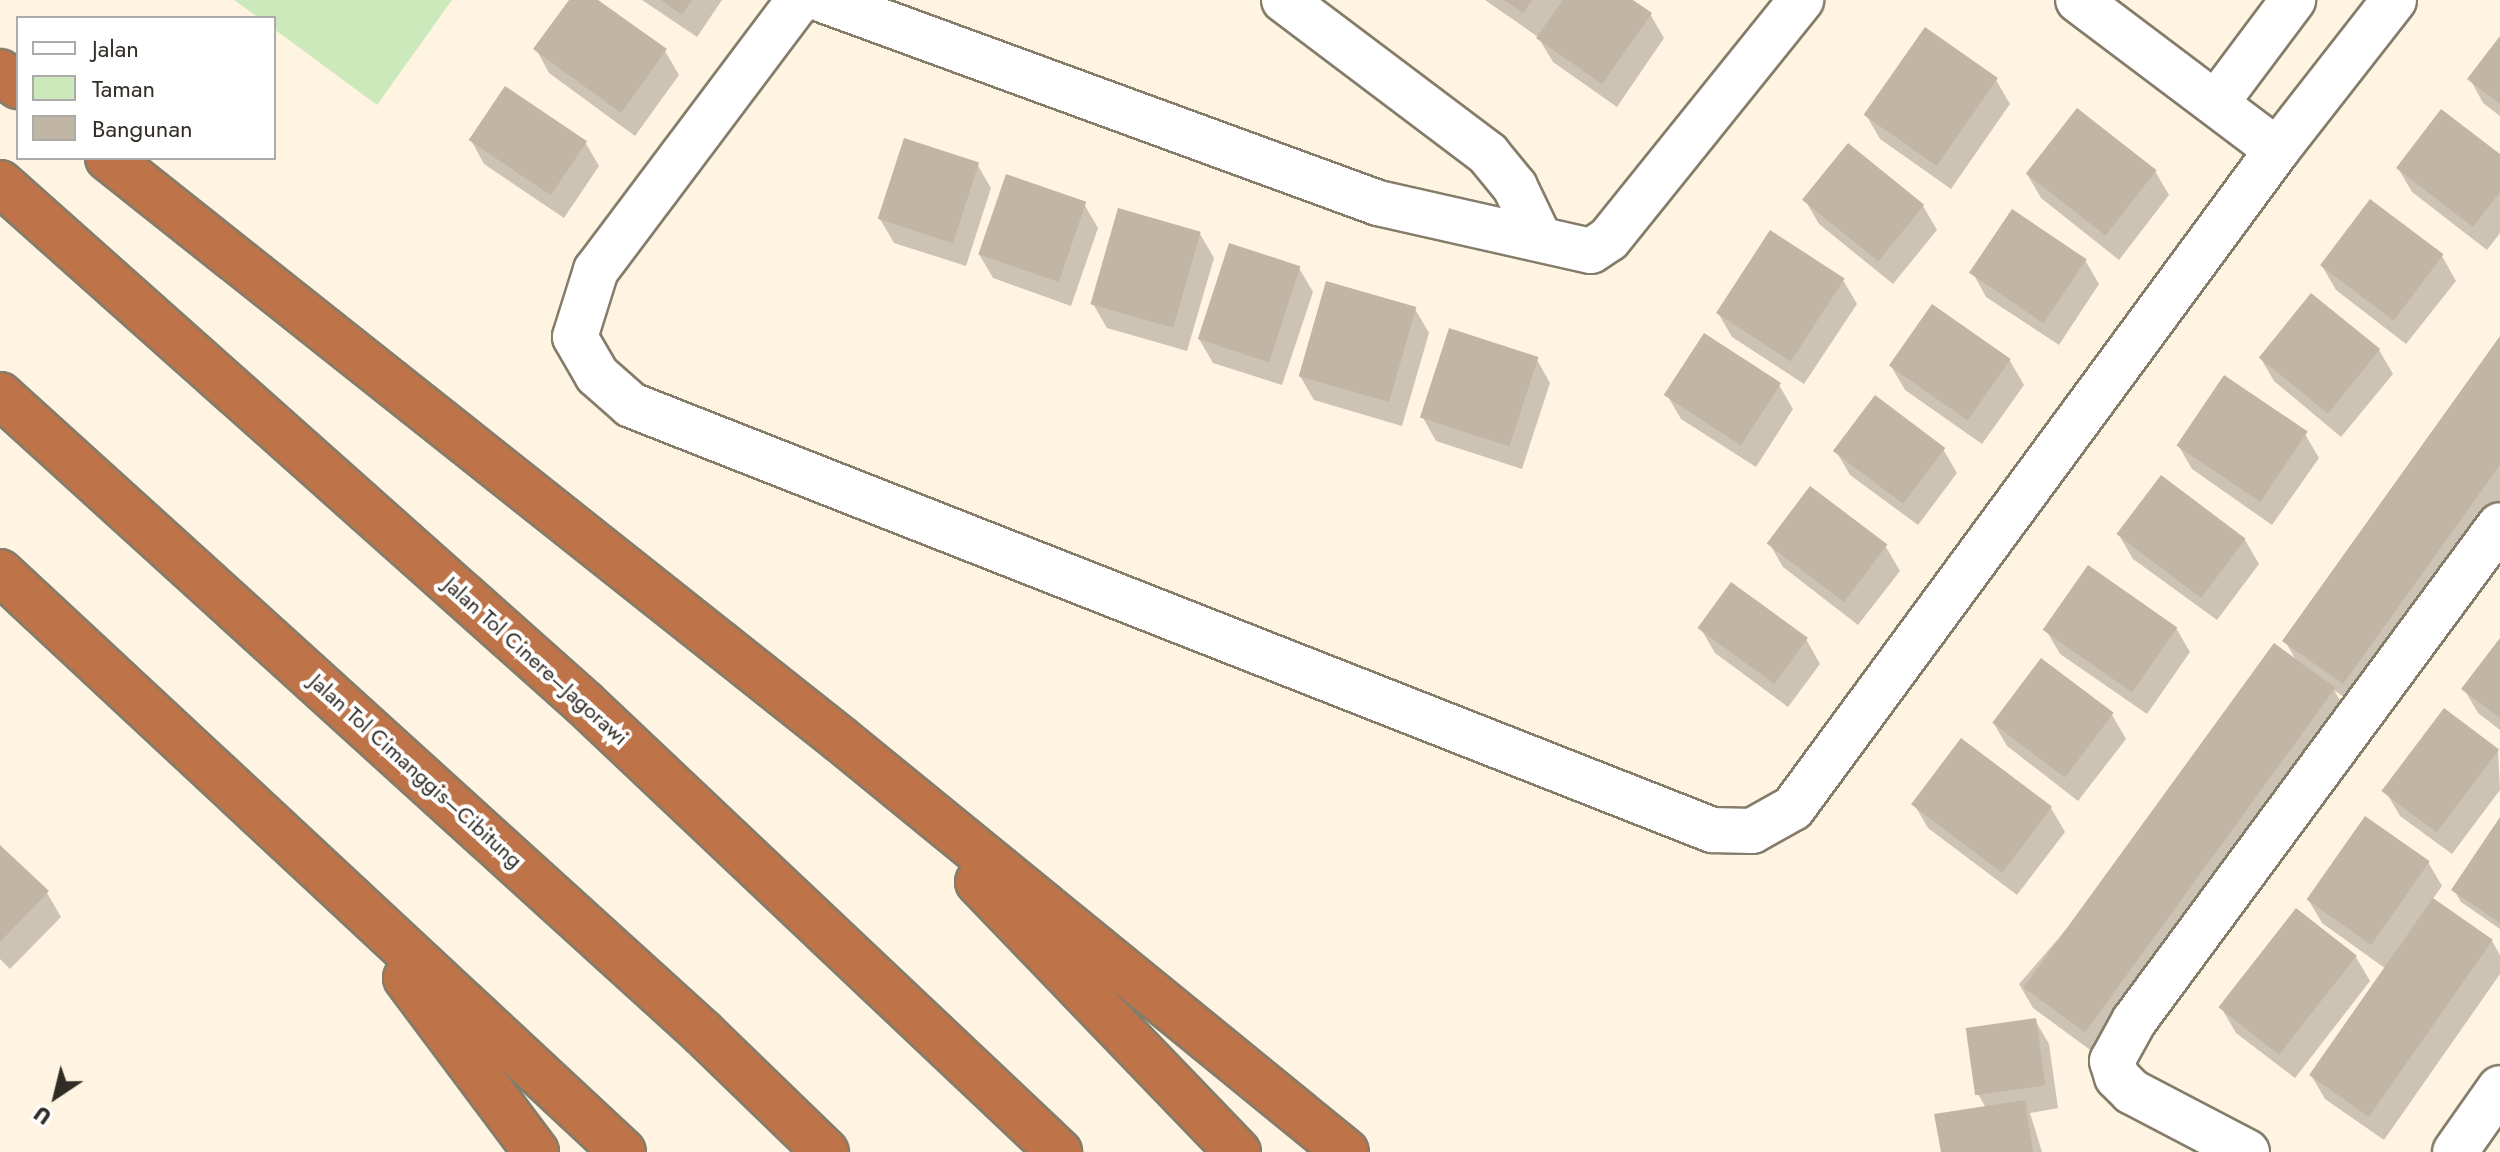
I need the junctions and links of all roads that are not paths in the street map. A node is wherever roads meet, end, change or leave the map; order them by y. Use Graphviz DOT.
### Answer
graph roads {
  1 [pos="799,0"];
  2 [pos="823,0"];
  3 [pos="1284,0"];
  4 [pos="1801,0"];
  5 [pos="2078,0"];
  6 [pos="2293,0"];
  7 [pos="2394,0"];
  8 [pos="0,72"];
  9 [pos="16,84"];
  10 [pos="2216,103"];
  11 [pos="2277,150"];
  12 [pos="111,160"];
  13 [pos="0,183"];
  14 [pos="1538,235"];
  15 [pos="0,395"];
  16 [pos="2500,525"];
  17 [pos="0,572"];
  18 [pos="840,739"];
  19 [pos="340,889"];
  20 [pos="2500,1088"];
  21 [pos="536,1152"];
  22 [pos="623,1152"];
  23 [pos="826,1152"];
  24 [pos="1059,1152"];
  25 [pos="1238,1152"];
  26 [pos="1346,1152"];
  27 [pos="2247,1152"];
  28 [pos="2455,1152"];
  1 -- 11 [label="street"];
  2 -- 14 [label="street"];
  3 -- 14 [label="street"];
  4 -- 14 [label="street"];
  5 -- 10 [label="street"];
  6 -- 10 [label="street"];
  7 -- 11 [label="street"];
  8 -- 9 [label="highway"];
  10 -- 11 [label="street"];
  12 -- 18 [label="highway"];
  13 -- 24 [label="highway, Jalan Tol Cinere–Jagorawi"];
  15 -- 23 [label="highway, Jalan Tol Cimanggis–Cibitung"];
  16 -- 27 [label="street"];
  17 -- 19 [label="highway"];
  18 -- 25 [label="highway"];
  18 -- 26 [label="highway"];
  19 -- 21 [label="highway"];
  19 -- 22 [label="highway"];
  20 -- 28 [label="street"];
}
